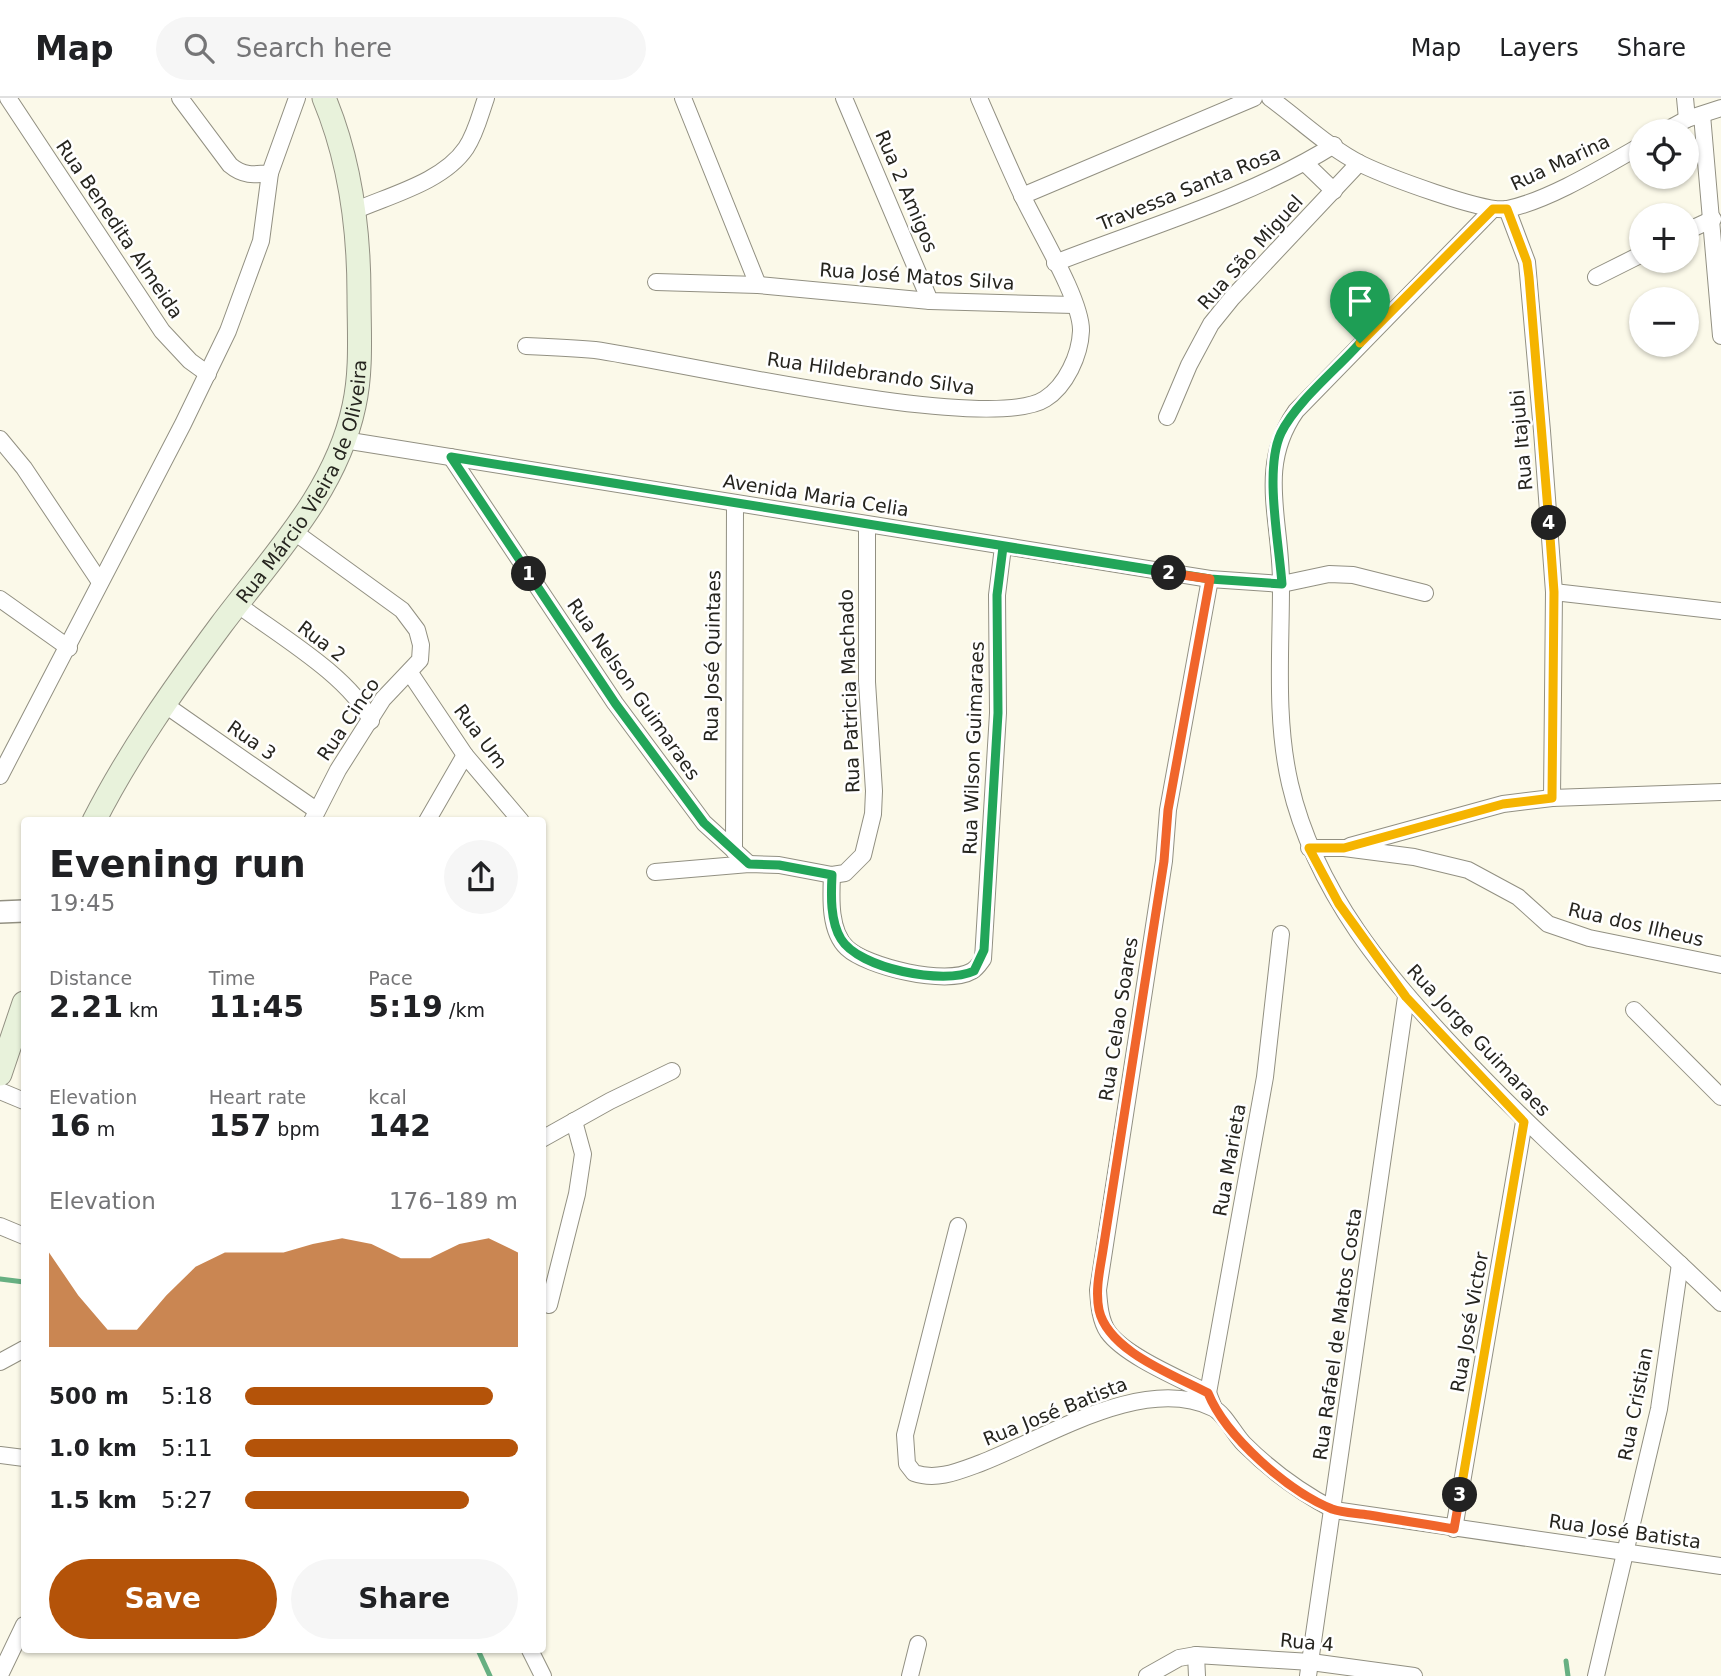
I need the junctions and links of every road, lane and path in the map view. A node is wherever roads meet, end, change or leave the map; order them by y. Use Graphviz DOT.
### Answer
graph roads {
  1 [pos="8,98"];
  2 [pos="180,98"];
  3 [pos="297,98"];
  4 [pos="324,98"];
  5 [pos="486,98"];
  6 [pos="684,98"];
  7 [pos="844,98"];
  8 [pos="979,98"];
  9 [pos="1254,98"];
  10 [pos="1270,98"];
  11 [pos="1685,98"];
  12 [pos="1721,108"];
  13 [pos="1695,117"];
  14 [pos="1691,119"];
  15 [pos="1334,145"];
  16 [pos="1629,152"];
  17 [pos="1306,163"];
  18 [pos="1359,163"];
  19 [pos="270,173"];
  20 [pos="1334,191"];
  21 [pos="1022,195"];
  22 [pos="1500,209"];
  23 [pos="354,211"];
  24 [pos="1713,219"];
  25 [pos="1699,225"];
  26 [pos="1629,260"];
  27 [pos="1055,263"];
  28 [pos="1596,277"];
  29 [pos="656,282"];
  30 [pos="758,285"];
  31 [pos="930,300"];
  32 [pos="1074,305"];
  33 [pos="1721,336"];
  34 [pos="526,346"];
  35 [pos="208,374"];
  36 [pos="1167,416"];
  37 [pos="0,439"];
  38 [pos="344,440"];
  39 [pos="451,457"];
  40 [pos="735,503"];
  41 [pos="867,525"];
  42 [pos="293,531"];
  43 [pos="1003,547"];
  44 [pos="1210,579"];
  45 [pos="100,582"];
  46 [pos="1282,584"];
  47 [pos="1554,592"];
  48 [pos="1425,593"];
  49 [pos="0,600"];
  50 [pos="237,604"];
  51 [pos="1721,611"];
  52 [pos="69,648"];
  53 [pos="411,673"];
  54 [pos="164,704"];
  55 [pos="371,721"];
  56 [pos="465,755"];
  57 [pos="0,776"];
  58 [pos="1721,792"];
  59 [pos="1552,798"];
  60 [pos="314,816"];
  61 [pos="102,817"];
  62 [pos="430,817"];
  63 [pos="518,817"];
  64 [pos="1309,848"];
  65 [pos="1344,848"];
  66 [pos="734,851"];
  67 [pos="749,864"];
  68 [pos="655,873"];
  69 [pos="832,875"];
  70 [pos="21,911"];
  71 [pos="0,912"];
  72 [pos="1281,934"];
  73 [pos="1721,965"];
  74 [pos="1406,997"];
  75 [pos="1634,1010"];
  76 [pos="21,1012"];
  77 [pos="672,1071"];
  78 [pos="0,1074"];
  79 [pos="0,1091"];
  80 [pos="1721,1097"];
  81 [pos="21,1100"];
  82 [pos="573,1121"];
  83 [pos="1524,1122"];
  84 [pos="546,1137"];
  85 [pos="0,1226"];
  86 [pos="958,1226"];
  87 [pos="21,1235"];
  88 [pos="1680,1264"];
  89 [pos="1721,1303"];
  90 [pos="549,1305"];
  91 [pos="21,1351"];
  92 [pos="0,1362"];
  93 [pos="1211,1400"];
  94 [pos="0,1455"];
  95 [pos="21,1458"];
  96 [pos="1334,1510"];
  97 [pos="1454,1529"];
  98 [pos="1625,1552"];
  99 [pos="1721,1566"];
  100 [pos="21,1631"];
  101 [pos="918,1644"];
  102 [pos="532,1653"];
  103 [pos="1196,1655"];
  104 [pos="1310,1669"];
  105 [pos="0,1675"];
  106 [pos="543,1676"];
  107 [pos="910,1676"];
  108 [pos="1147,1676"];
  109 [pos="1197,1676"];
  110 [pos="1414,1676"];
  111 [pos="1596,1676"];
  1 -- 35 [label="street, Rua Benedita Almeida"];
  2 -- 19 [label="street"];
  3 -- 19 [label="street"];
  4 -- 23 [label="main road, Rua Márcio Vieira de Oliveira"];
  5 -- 23 [label="street"];
  6 -- 30 [label="street"];
  7 -- 31 [label="street, Rua 2 Amigos"];
  8 -- 21 [label="street, Rua Hildebrando Silva"];
  9 -- 21 [label="street"];
  10 -- 15 [label="street"];
  11 -- 13 [label="street"];
  12 -- 13 [label="street"];
  13 -- 14 [label="street"];
  13 -- 24 [label="street"];
  15 -- 17 [label="street, Travessa Santa Rosa"];
  15 -- 18 [label="street"];
  16 -- 22 [label="street, Rua Marina"];
  17 -- 20 [label="street"];
  17 -- 27 [label="street, Travessa Santa Rosa"];
  18 -- 20 [label="street, Rua São Miguel"];
  18 -- 22 [label="street"];
  19 -- 35 [label="street"];
  20 -- 36 [label="street, Rua São Miguel"];
  21 -- 27 [label="street, Rua Hildebrando Silva"];
  22 -- 46 [label="street, Rua Marina"];
  22 -- 47 [label="street, Rua Itajubi"];
  23 -- 38 [label="main road, Rua Márcio Vieira de Oliveira"];
  24 -- 25 [label="street"];
  24 -- 33 [label="street"];
  26 -- 28 [label="street"];
  27 -- 32 [label="street, Rua Hildebrando Silva"];
  29 -- 30 [label="street, Rua José Matos Silva"];
  30 -- 31 [label="street, Rua José Matos Silva"];
  31 -- 32 [label="street, Rua José Matos Silva"];
  32 -- 34 [label="street, Rua Hildebrando Silva"];
  35 -- 45 [label="street"];
  37 -- 45 [label="street"];
  38 -- 39 [label="street, Avenida Maria Celia"];
  38 -- 42 [label="main road, Rua Márcio Vieira de Oliveira"];
  39 -- 40 [label="street, Avenida Maria Celia"];
  39 -- 66 [label="street, Rua Nelson Guimaraes"];
  40 -- 41 [label="street, Avenida Maria Celia"];
  40 -- 66 [label="street, Rua José Quintaes"];
  41 -- 43 [label="street, Avenida Maria Celia"];
  41 -- 69 [label="street, Rua Patricia Machado"];
  42 -- 50 [label="main road, Rua Márcio Vieira de Oliveira"];
  42 -- 53 [label="street, Rua Cinco"];
  43 -- 44 [label="street, Avenida Maria Celia"];
  43 -- 69 [label="street, Rua Wilson Guimaraes"];
  44 -- 46 [label="street, Avenida Maria Celia"];
  44 -- 93 [label="street, Rua Celao Soares"];
  45 -- 52 [label="street"];
  46 -- 48 [label="street, Avenida Maria Celia"];
  46 -- 64 [label="street, Rua Jorge Guimaraes"];
  47 -- 51 [label="street"];
  47 -- 59 [label="street, Rua Itajubi"];
  49 -- 52 [label="street"];
  50 -- 54 [label="main road, Rua Márcio Vieira de Oliveira"];
  50 -- 55 [label="street, Rua 2"];
  52 -- 57 [label="street"];
  53 -- 55 [label="street, Rua Cinco"];
  53 -- 56 [label="street, Rua Um"];
  54 -- 60 [label="street, Rua 3"];
  54 -- 61 [label="main road, Rua Márcio Vieira de Oliveira"];
  55 -- 60 [label="street, Rua Cinco"];
  56 -- 62 [label="street"];
  56 -- 63 [label="street, Rua Um"];
  58 -- 59 [label="street"];
  59 -- 65 [label="street"];
  64 -- 65 [label="street, Rua dos Ilheus"];
  64 -- 74 [label="street, Rua Jorge Guimaraes"];
  65 -- 73 [label="street, Rua dos Ilheus"];
  66 -- 67 [label="street, Rua Nelson Guimaraes"];
  67 -- 68 [label="street"];
  67 -- 69 [label="street"];
  70 -- 71 [label="street"];
  72 -- 93 [label="street, Rua Marieta"];
  74 -- 83 [label="street, Rua Jorge Guimaraes"];
  74 -- 96 [label="street, Rua Rafael de Matos Costa"];
  75 -- 80 [label="street"];
  76 -- 78 [label="main road"];
  77 -- 82 [label="street"];
  79 -- 81 [label="street"];
  82 -- 84 [label="street"];
  82 -- 90 [label="street"];
  83 -- 88 [label="street, Rua Jorge Guimaraes"];
  83 -- 97 [label="street, Rua José Victor"];
  85 -- 87 [label="street"];
  86 -- 93 [label="street, Rua José Batista"];
  88 -- 89 [label="street, Rua Jorge Guimaraes"];
  88 -- 98 [label="street, Rua Cristian"];
  91 -- 92 [label="street"];
  93 -- 96 [label="street, Rua José Batista"];
  94 -- 95 [label="street"];
  96 -- 97 [label="street, Rua José Batista"];
  96 -- 104 [label="street, Rua Rafael de Matos Costa"];
  97 -- 98 [label="street, Rua José Batista"];
  98 -- 99 [label="street, Rua José Batista"];
  98 -- 111 [label="street, Rua Cristian"];
  100 -- 105 [label="street"];
  101 -- 107 [label="street"];
  102 -- 106 [label="street"];
  103 -- 104 [label="street, Rua 4"];
  103 -- 108 [label="street"];
  103 -- 109 [label="street"];
  104 -- 110 [label="street, Rua 4"];
}
